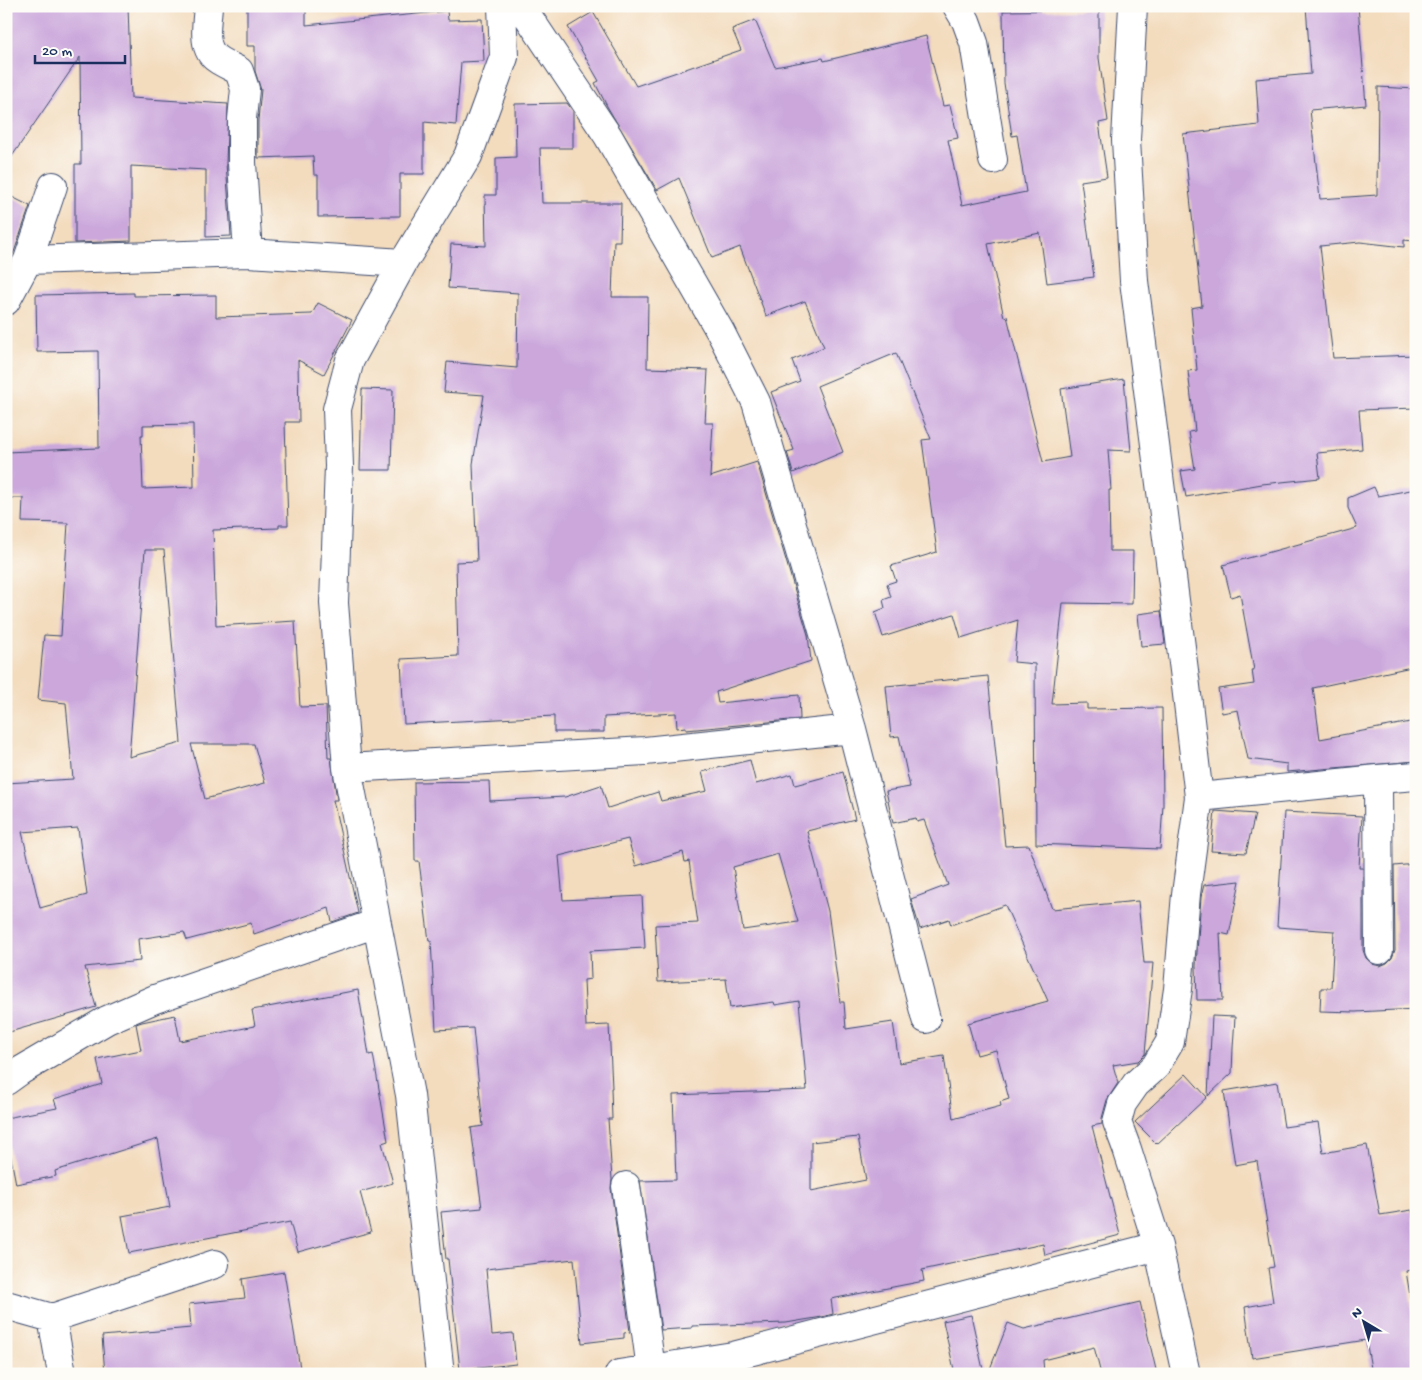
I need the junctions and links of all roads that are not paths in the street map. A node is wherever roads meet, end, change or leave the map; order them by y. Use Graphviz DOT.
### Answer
graph roads {
  1 [pos="208,6"];
  2 [pos="502,6"];
  3 [pos="521,6"];
  4 [pos="958,6"];
  5 [pos="1133,6"];
  6 [pos="993,160"];
  7 [pos="53,186"];
  8 [pos="248,253"];
  9 [pos="28,260"];
  10 [pos="403,262"];
  11 [pos="6,301"];
  12 [pos="852,729"];
  13 [pos="347,768"];
  14 [pos="1416,776"];
  15 [pos="1378,779"];
  16 [pos="1199,797"];
  17 [pos="377,923"];
  18 [pos="1379,950"];
  19 [pos="926,1019"];
  20 [pos="6,1081"];
  21 [pos="626,1186"];
  22 [pos="1158,1246"];
  23 [pos="215,1264"];
  24 [pos="6,1305"];
  25 [pos="52,1318"];
  26 [pos="651,1369"];
  27 [pos="62,1374"];
  28 [pos="440,1374"];
  29 [pos="619,1374"];
  30 [pos="1186,1374"];
  1 -- 8 [label="street"];
  2 -- 10 [label="street"];
  3 -- 12 [label="street"];
  4 -- 6 [label="street"];
  5 -- 16 [label="street"];
  7 -- 9 [label="street"];
  8 -- 9 [label="street"];
  8 -- 10 [label="street"];
  9 -- 11 [label="street"];
  10 -- 13 [label="street"];
  12 -- 13 [label="street"];
  12 -- 19 [label="street"];
  13 -- 17 [label="street"];
  14 -- 15 [label="street"];
  15 -- 16 [label="street"];
  15 -- 18 [label="street"];
  16 -- 22 [label="street"];
  17 -- 20 [label="street"];
  17 -- 28 [label="street"];
  21 -- 26 [label="street"];
  22 -- 26 [label="street"];
  22 -- 30 [label="street"];
  23 -- 25 [label="street"];
  24 -- 25 [label="street"];
  25 -- 27 [label="street"];
  26 -- 29 [label="street"];
}
